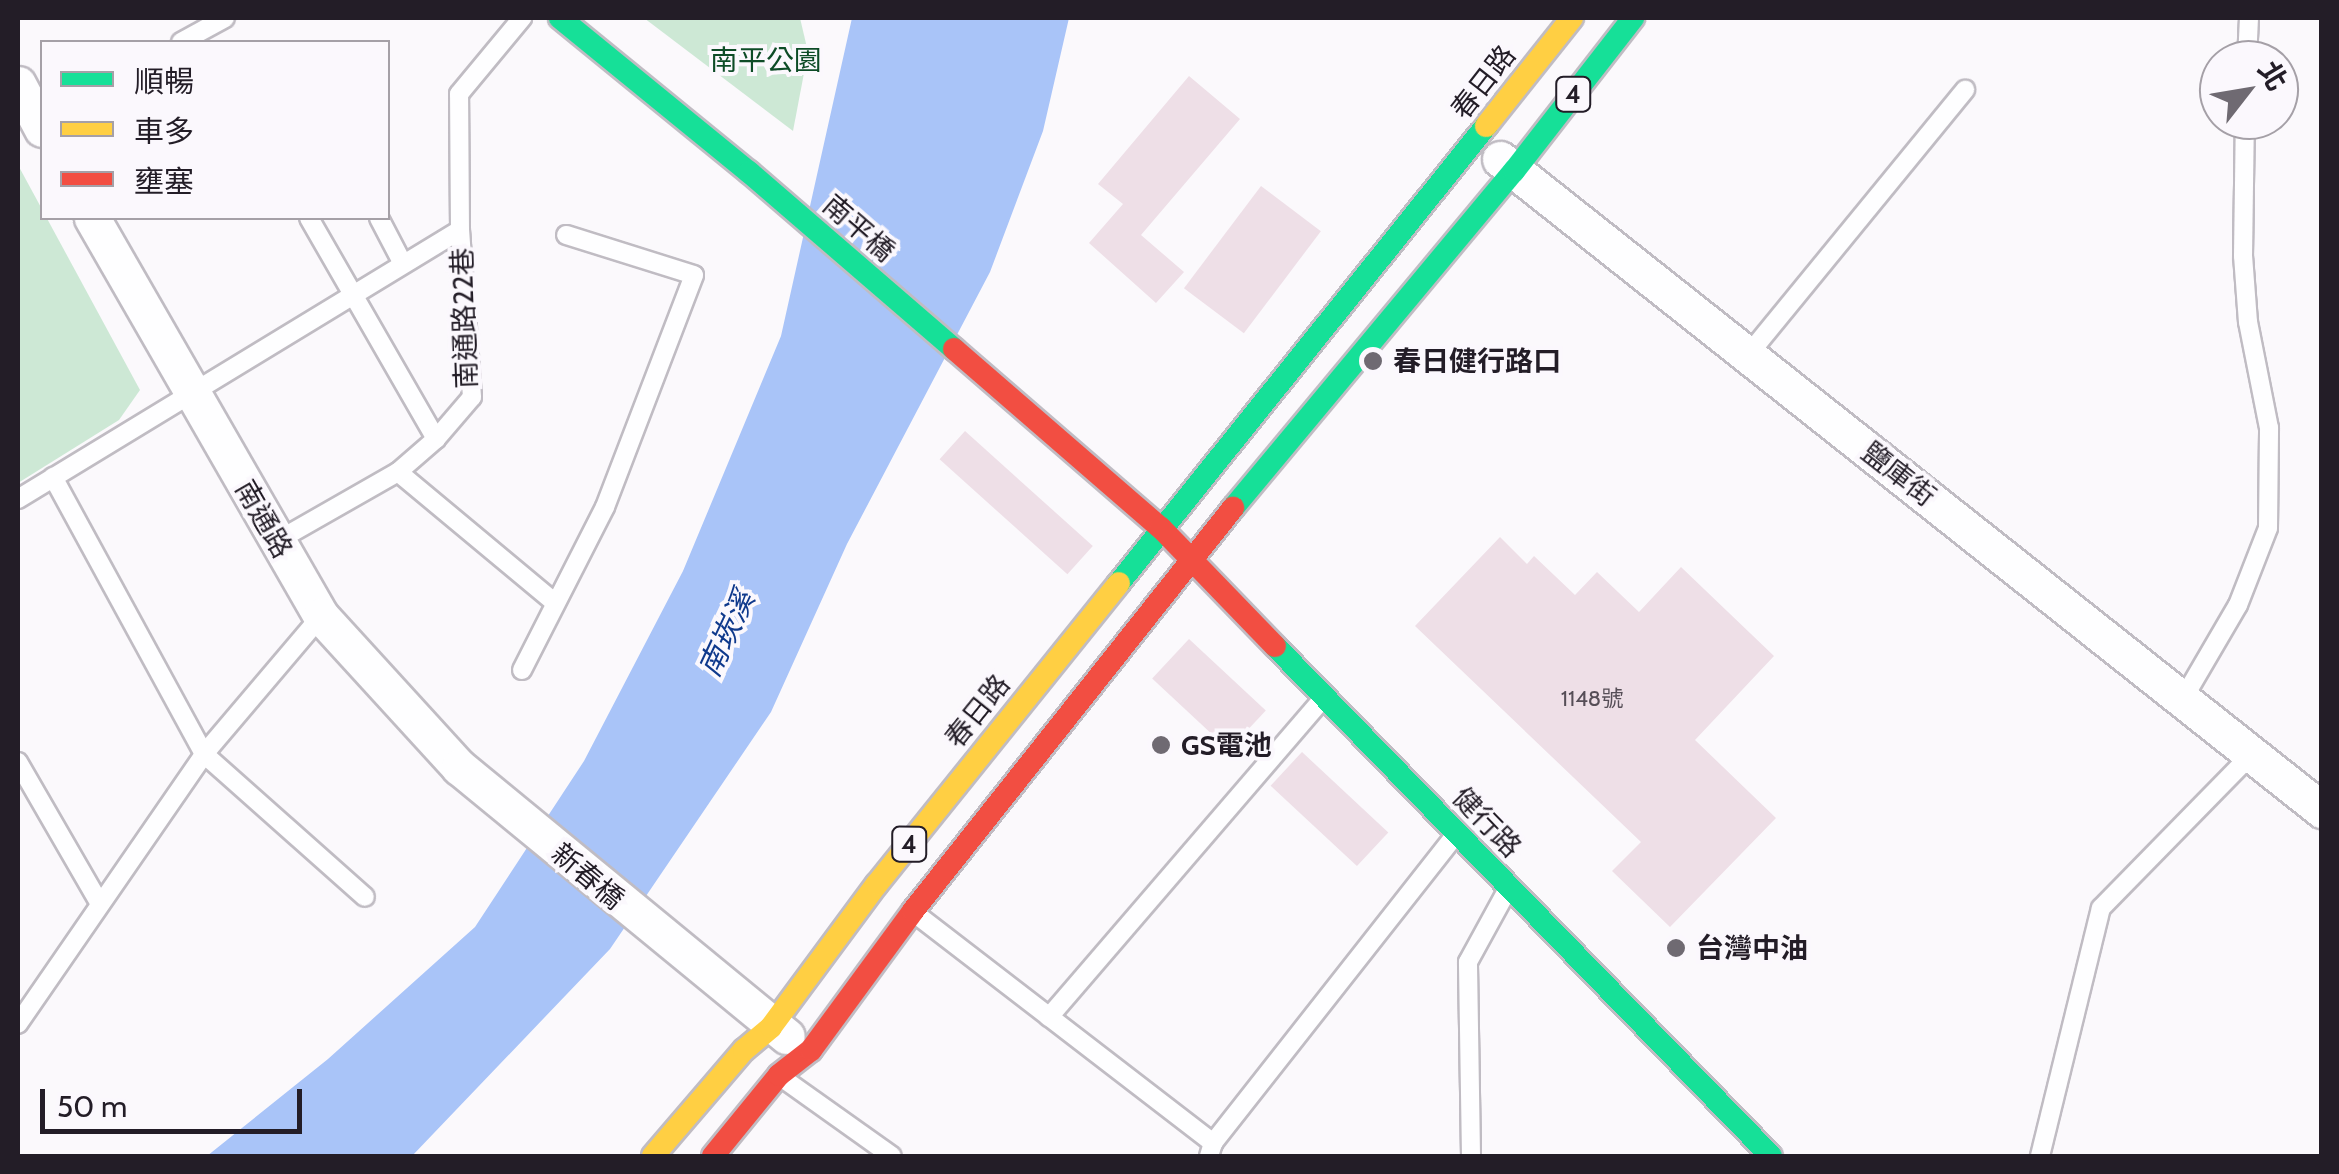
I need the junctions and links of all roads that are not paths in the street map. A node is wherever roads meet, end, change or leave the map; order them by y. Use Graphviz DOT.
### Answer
graph roads {
  1 [pos="225,18"];
  2 [pos="522,18"];
  3 [pos="560,18"];
  4 [pos="1572,18"];
  5 [pos="1633,18"];
  6 [pos="202,30"];
  7 [pos="18,84"];
  8 [pos="1965,90"];
  9 [pos="40,122"];
  10 [pos="1476,140"];
  11 [pos="2245,140"];
  12 [pos="1514,171"];
  13 [pos="93,220"];
  14 [pos="310,220"];
  15 [pos="379,220"];
  16 [pos="460,230"];
  17 [pos="566,235"];
  18 [pos="403,264"];
  19 [pos="354,295"];
  20 [pos="1748,355"];
  21 [pos="191,394"];
  22 [pos="436,439"];
  23 [pos="398,472"];
  24 [pos="53,477"];
  25 [pos="18,499"];
  26 [pos="1161,528"];
  27 [pos="277,541"];
  28 [pos="1191,559"];
  29 [pos="554,602"];
  30 [pos="320,616"];
  31 [pos="522,670"];
  32 [pos="1324,696"];
  33 [pos="2184,699"];
  34 [pos="204,754"];
  35 [pos="2252,754"];
  36 [pos="18,762"];
  37 [pos="482,786"];
  38 [pos="2322,810"];
  39 [pos="1457,834"];
  40 [pos="1509,887"];
  41 [pos="365,897"];
  42 [pos="895,898"];
  43 [pos="100,904"];
  44 [pos="1049,1017"];
  45 [pos="18,1024"];
  46 [pos="811,1050"];
  47 [pos="763,1055"];
  48 [pos="1211,1150"];
  49 [pos="653,1156"];
  50 [pos="713,1156"];
  51 [pos="892,1156"];
  52 [pos="1471,1156"];
  53 [pos="1770,1156"];
  54 [pos="2040,1156"];
  1 -- 6 [label="lane"];
  2 -- 16 [label="lane, 南通路22巷"];
  3 -- 26 [label="main road, 南平橋"];
  4 -- 10 [label="main road, 春日路 / 4"];
  5 -- 12 [label="main road, 4"];
  7 -- 9 [label="street"];
  8 -- 20 [label="lane"];
  10 -- 12 [label="street, 鹽庫街"];
  10 -- 26 [label="main road, 春日路 / 4"];
  11 -- 33 [label="lane"];
  12 -- 20 [label="street, 鹽庫街"];
  12 -- 28 [label="main road, 春日路 / 4"];
  13 -- 21 [label="street, 南通路"];
  14 -- 19 [label="lane"];
  15 -- 18 [label="lane"];
  16 -- 18 [label="lane"];
  16 -- 22 [label="lane, 南通路22巷"];
  17 -- 29 [label="lane"];
  18 -- 19 [label="lane"];
  19 -- 21 [label="lane"];
  19 -- 22 [label="lane"];
  20 -- 33 [label="street, 鹽庫街"];
  21 -- 24 [label="lane"];
  21 -- 27 [label="street, 南通路"];
  22 -- 23 [label="lane, 南通路22巷"];
  23 -- 27 [label="lane, 南通路22巷"];
  23 -- 29 [label="lane"];
  24 -- 25 [label="lane"];
  24 -- 34 [label="lane"];
  26 -- 28 [label="main road, 健行路"];
  26 -- 42 [label="main road, 春日路 / 4"];
  27 -- 30 [label="street, 南通路"];
  28 -- 32 [label="main road, 健行路"];
  28 -- 42 [label="main road, 春日路 / 4"];
  29 -- 31 [label="lane"];
  30 -- 34 [label="lane"];
  30 -- 37 [label="street, 南通路"];
  32 -- 39 [label="main road, 健行路"];
  32 -- 44 [label="lane"];
  33 -- 35 [label="street, 鹽庫街"];
  34 -- 41 [label="lane"];
  34 -- 43 [label="lane"];
  35 -- 38 [label="street, 鹽庫街"];
  35 -- 54 [label="lane"];
  36 -- 43 [label="lane"];
  37 -- 47 [label="street, 新春橋"];
  39 -- 40 [label="main road, 健行路"];
  39 -- 48 [label="lane"];
  40 -- 52 [label="lane"];
  40 -- 53 [label="main road, 健行路"];
  42 -- 44 [label="lane"];
  42 -- 46 [label="main road, 春日路 / 4"];
  42 -- 47 [label="main road, 春日路 / 4"];
  43 -- 45 [label="lane"];
  44 -- 48 [label="lane"];
  46 -- 47 [label="street"];
  47 -- 49 [label="main road, 春日路 / 4"];
  47 -- 50 [label="main road, 春日路 / 4"];
  47 -- 51 [label="lane"];
}
